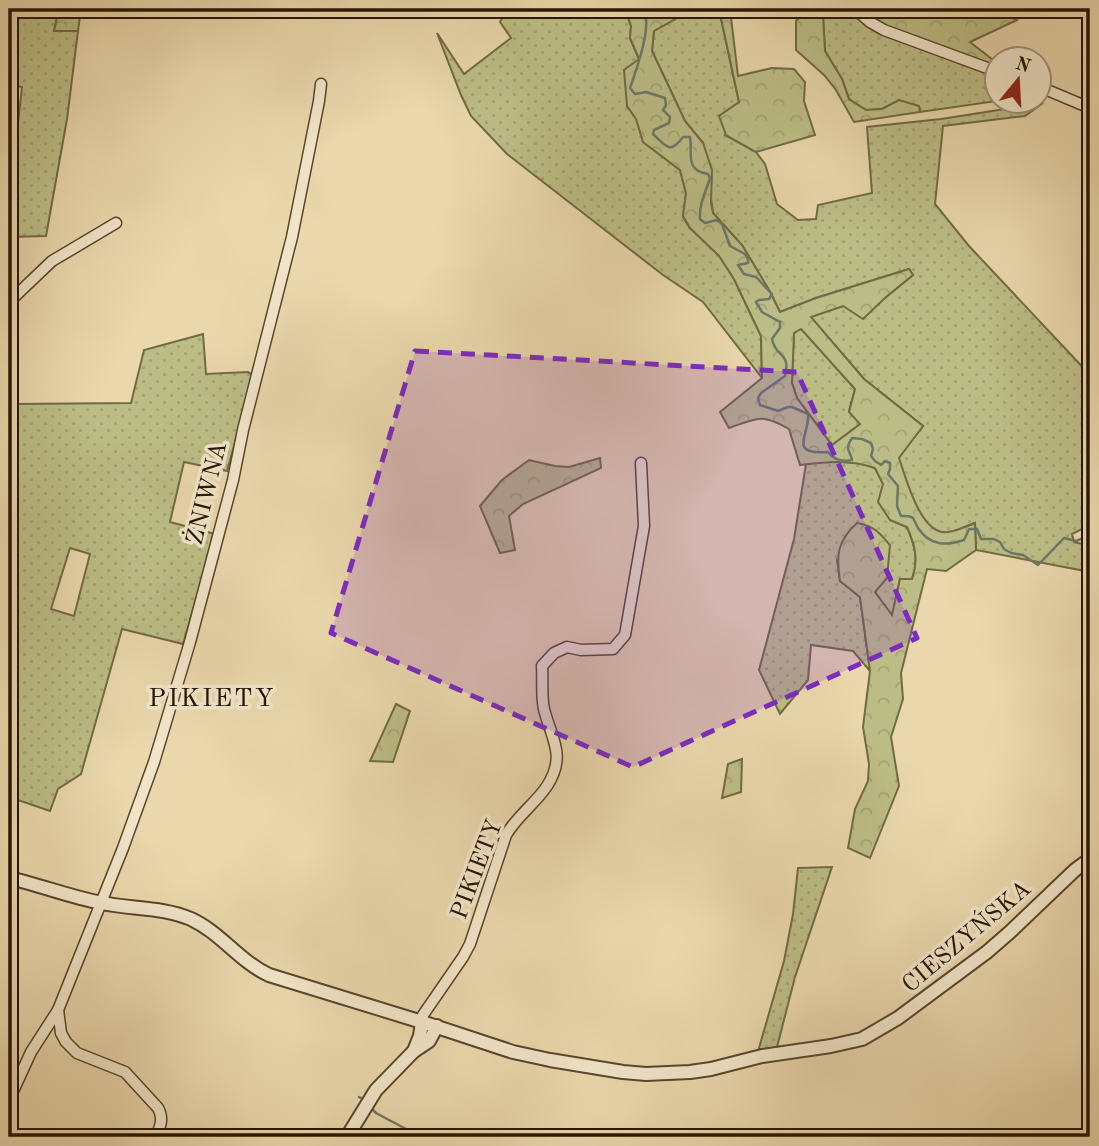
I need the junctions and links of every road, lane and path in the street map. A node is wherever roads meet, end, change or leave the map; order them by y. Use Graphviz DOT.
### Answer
graph roads {
  1 [pos="855,9"];
  2 [pos="984,67"];
  3 [pos="321,84"];
  4 [pos="1054,93"];
  5 [pos="1090,108"];
  6 [pos="116,223"];
  7 [pos="9,302"];
  8 [pos="641,463"];
  9 [pos="1090,859"];
  10 [pos="9,878"];
  11 [pos="102,903"];
  12 [pos="58,1010"];
  13 [pos="422,1022"];
  14 [pos="437,1026"];
  15 [pos="414,1051"];
  16 [pos="9,1100"];
  17 [pos="156,1137"];
  18 [pos="347,1137"];
  1 -- 2 [label="street"];
  3 -- 11 [label="street, ŻNIWNA"];
  4 -- 5 [label="street"];
  6 -- 7 [label="street"];
  8 -- 13 [label="street, PIKIETY"];
  9 -- 14 [label="street, CIESZYŃSKA"];
  10 -- 11 [label="street"];
  11 -- 12 [label="street, ŻNIWNA"];
  11 -- 13 [label="street"];
  12 -- 16 [label="street, ŻNIWNA"];
  12 -- 17 [label="street"];
  13 -- 14 [label="street"];
  13 -- 15 [label="street"];
  14 -- 15 [label="street"];
  15 -- 18 [label="street"];
}
